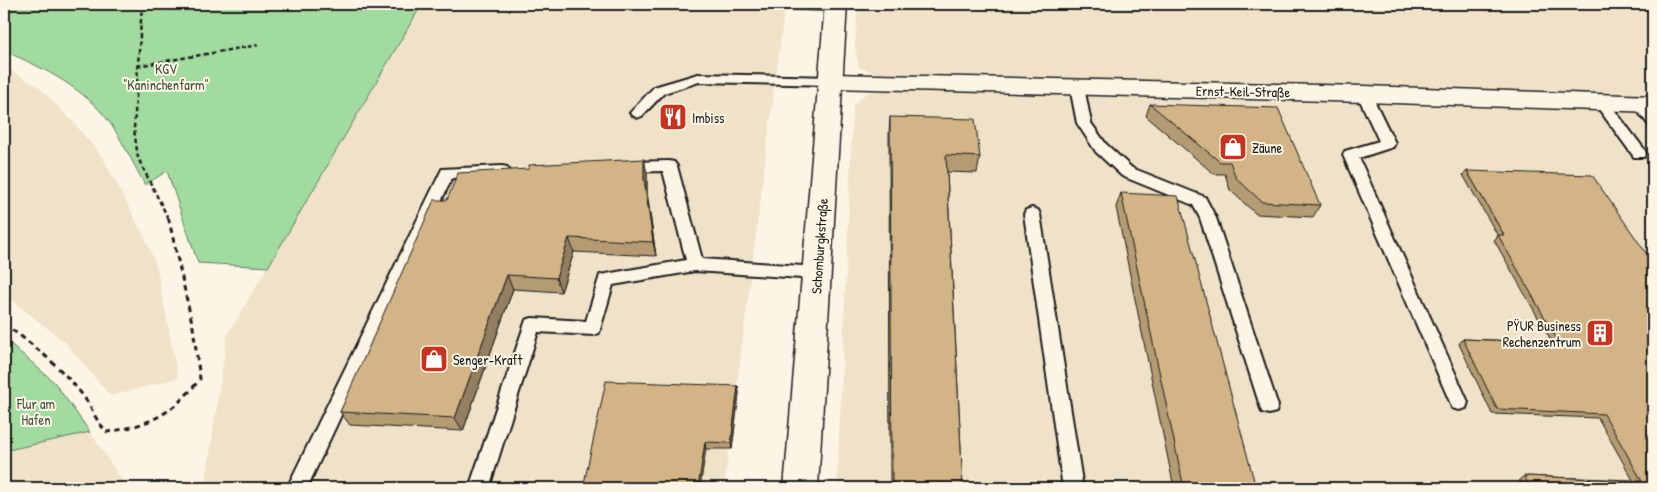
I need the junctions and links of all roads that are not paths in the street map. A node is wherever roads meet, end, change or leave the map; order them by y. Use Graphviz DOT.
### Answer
graph roads {
  1 [pos="771,4"];
  2 [pos="835,5"];
  3 [pos="832,81"];
  4 [pos="1077,87"];
  5 [pos="1364,94"];
  6 [pos="1601,102"];
  7 [pos="1646,104"];
  8 [pos="637,113"];
  9 [pos="1653,121"];
  10 [pos="1639,153"];
  11 [pos="611,168"];
  12 [pos="515,171"];
  13 [pos="1032,214"];
  14 [pos="695,265"];
  15 [pos="817,273"];
  16 [pos="1459,402"];
  17 [pos="1269,406"];
  18 [pos="297,488"];
  19 [pos="479,488"];
  20 [pos="801,488"];
  21 [pos="1073,488"];
  1 -- 2 [label="lane"];
  2 -- 3 [label="street, Schomburgkstraße"];
  3 -- 4 [label="street, Ernst-Keil-Straße"];
  3 -- 8 [label="lane"];
  3 -- 15 [label="street, Schomburgkstraße"];
  4 -- 5 [label="street, Ernst-Keil-Straße"];
  4 -- 17 [label="lane"];
  5 -- 6 [label="street, Ernst-Keil-Straße"];
  5 -- 16 [label="lane"];
  6 -- 7 [label="street, Ernst-Keil-Straße"];
  6 -- 10 [label="lane"];
  7 -- 9 [label="lane"];
  11 -- 14 [label="lane"];
  12 -- 18 [label="lane"];
  13 -- 21 [label="lane"];
  14 -- 15 [label="lane"];
  14 -- 19 [label="lane"];
  15 -- 20 [label="street, Schomburgkstraße"];
}
